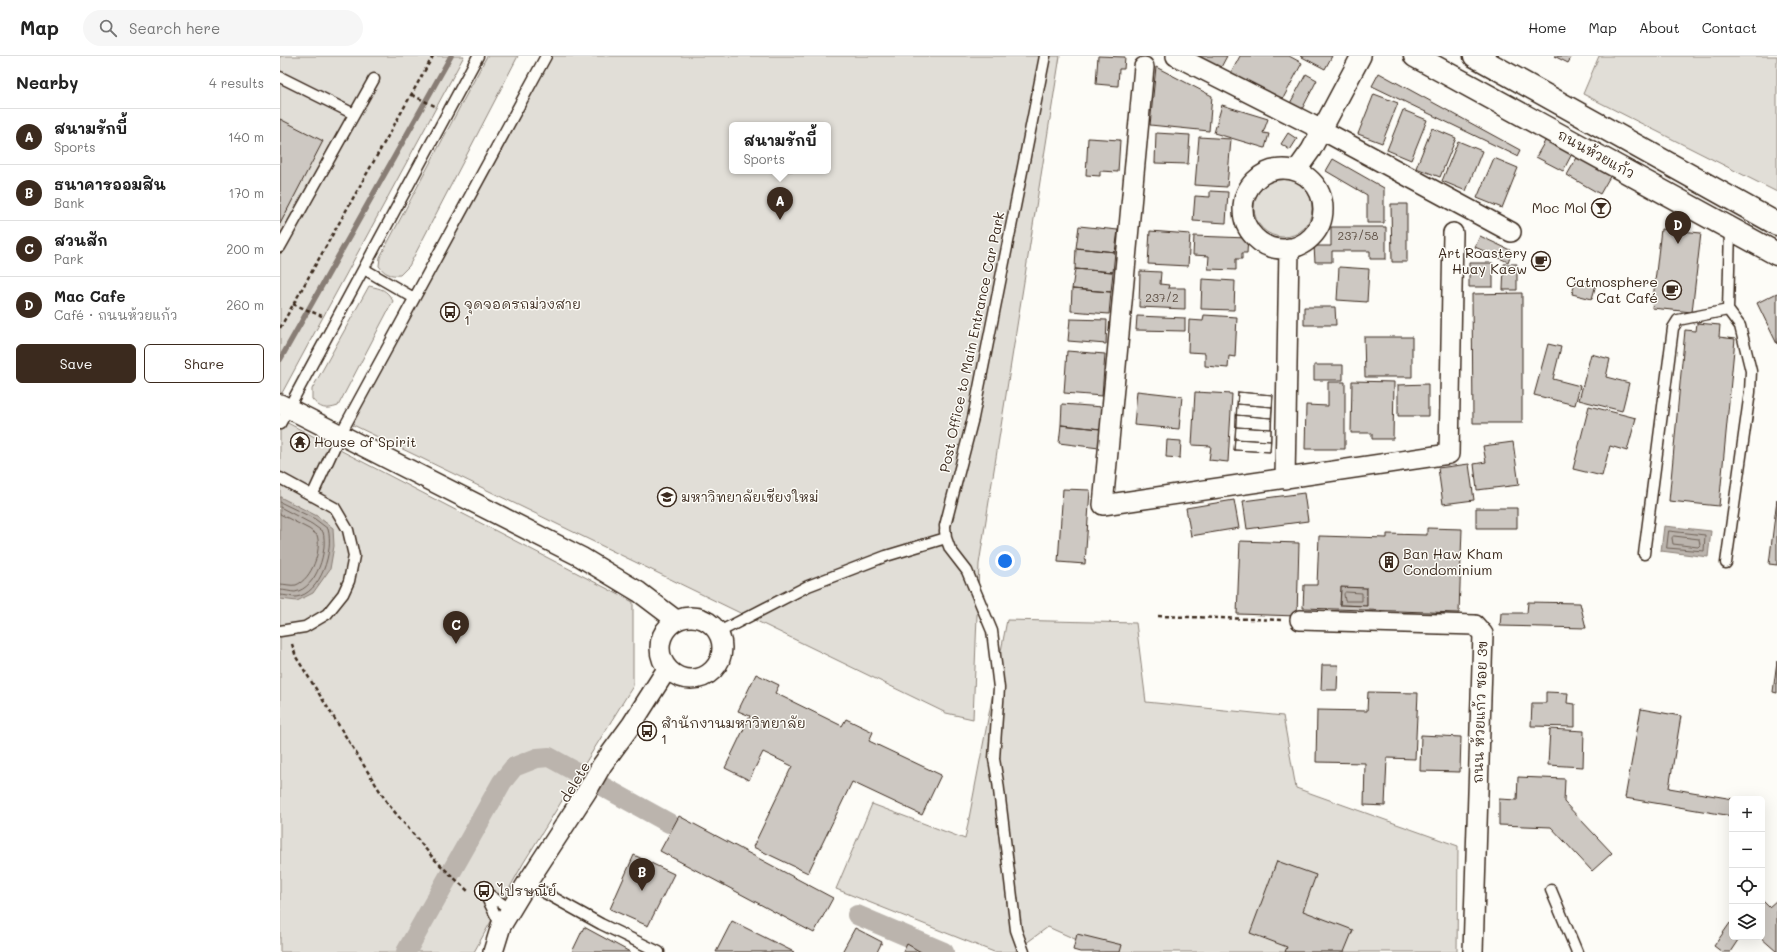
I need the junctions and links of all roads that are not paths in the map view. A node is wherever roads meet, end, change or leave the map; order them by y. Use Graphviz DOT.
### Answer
graph roads {
  1 [pos="478,56"];
  2 [pos="546,56"];
  3 [pos="1044,56"];
  4 [pos="1176,56"];
  5 [pos="1360,56"];
  6 [pos="1415,56"];
  7 [pos="1475,56"];
  8 [pos="1501,63"];
  9 [pos="1144,67"];
  10 [pos="280,77"];
  11 [pos="374,79"];
  12 [pos="1484,93"];
  13 [pos="354,114"];
  14 [pos="1322,130"];
  15 [pos="1296,171"];
  16 [pos="1777,224"];
  17 [pos="1730,228"];
  18 [pos="1511,232"];
  19 [pos="1453,233"];
  20 [pos="280,247"];
  21 [pos="1289,248"];
  22 [pos="1777,254"];
  23 [pos="364,268"];
  24 [pos="414,298"];
  25 [pos="1728,310"];
  26 [pos="283,412"];
  27 [pos="340,435"];
  28 [pos="280,478"];
  29 [pos="1285,479"];
  30 [pos="312,496"];
  31 [pos="946,538"];
  32 [pos="1644,554"];
  33 [pos="1726,563"];
  34 [pos="676,620"];
  35 [pos="1300,620"];
  36 [pos="284,630"];
  37 [pos="527,883"];
  38 [pos="1551,890"];
  39 [pos="511,910"];
  40 [pos="501,926"];
  41 [pos="494,952"];
  42 [pos="659,952"];
  43 [pos="1024,952"];
  44 [pos="1473,952"];
  45 [pos="1577,952"];
  1 -- 23 [label="lane"];
  2 -- 24 [label="lane"];
  3 -- 31 [label="lane"];
  4 -- 14 [label="street"];
  5 -- 14 [label="street"];
  6 -- 12 [label="main road, ถนนห้วยแก้ว"];
  7 -- 8 [label="main road, ถนนห้วยแก้ว"];
  8 -- 12 [label="main road"];
  8 -- 16 [label="main road, ถนนห้วยแก้ว"];
  9 -- 29 [label="street"];
  10 -- 13 [label="lane"];
  11 -- 13 [label="lane"];
  12 -- 17 [label="main road, ถนนห้วยแก้ว"];
  13 -- 20 [label="lane"];
  14 -- 15 [label="street"];
  14 -- 18 [label="street"];
  15 -- 21 [label="street"];
  15 -- 21 [label="street"];
  17 -- 22 [label="main road, ถนนห้วยแก้ว"];
  17 -- 25 [label="lane"];
  19 -- 29 [label="street"];
  21 -- 29 [label="street"];
  23 -- 24 [label="lane"];
  23 -- 26 [label="lane"];
  24 -- 27 [label="lane"];
  25 -- 32 [label="lane"];
  25 -- 33 [label="lane"];
  26 -- 27 [label="street"];
  27 -- 30 [label="lane"];
  27 -- 34 [label="street"];
  28 -- 30 [label="lane"];
  30 -- 36 [label="lane"];
  31 -- 34 [label="lane"];
  31 -- 43 [label="lane"];
  34 -- 37 [label="lane"];
  35 -- 44 [label="street, ถนน ห้วยแก้ว ซอย 3ข"];
  37 -- 39 [label="lane"];
  37 -- 42 [label="lane"];
  38 -- 45 [label="lane"];
  39 -- 40 [label="lane"];
  39 -- 40 [label="lane"];
  40 -- 41 [label="street"];
}
